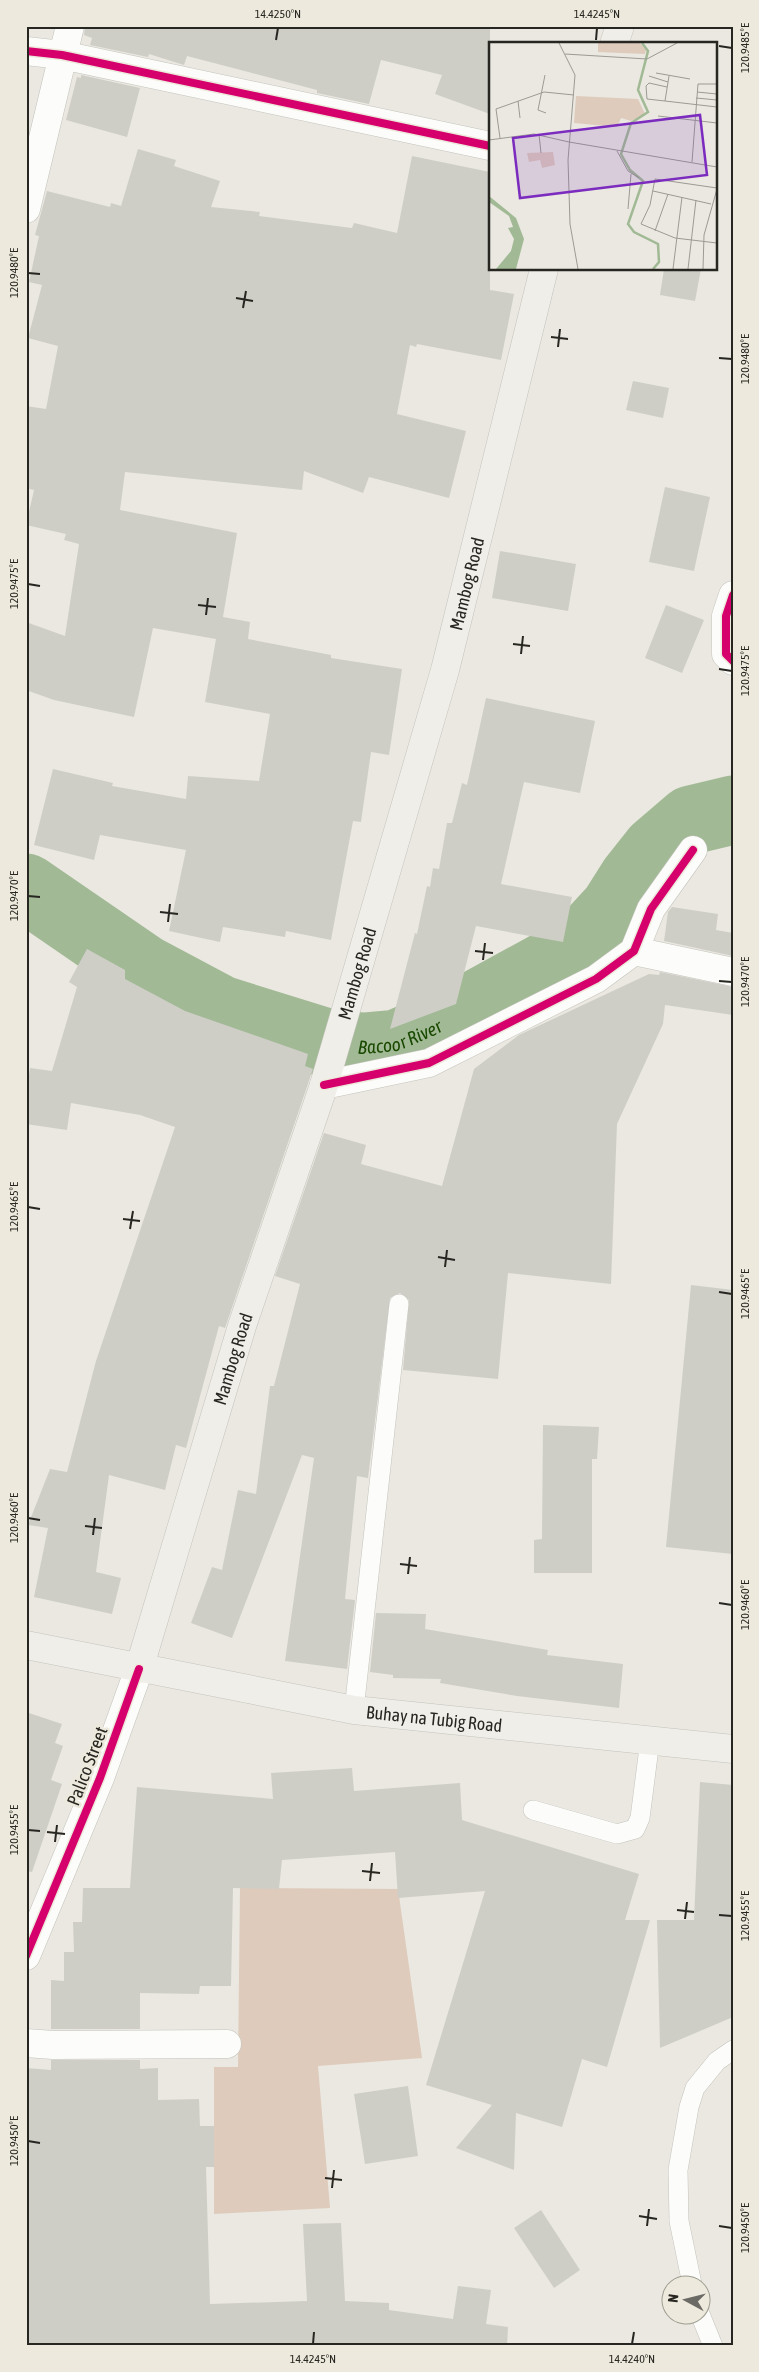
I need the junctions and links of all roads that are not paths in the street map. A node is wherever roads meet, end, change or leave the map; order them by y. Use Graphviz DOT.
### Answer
graph roads {
  1 [pos="70,26"];
  2 [pos="620,26"];
  3 [pos="615,42"];
  4 [pos="26,52"];
  5 [pos="62,55"];
  6 [pos="489,146"];
  7 [pos="26,209"];
  8 [pos="544,270"];
  9 [pos="733,595"];
  10 [pos="733,661"];
  11 [pos="693,850"];
  12 [pos="634,951"];
  13 [pos="733,972"];
  14 [pos="324,1085"];
  15 [pos="399,1304"];
  16 [pos="26,1645"];
  17 [pos="139,1669"];
  18 [pos="354,1710"];
  19 [pos="650,1740"];
  20 [pos="733,1749"];
  21 [pos="533,1810"];
  22 [pos="26,1956"];
  23 [pos="26,2043"];
  24 [pos="227,2044"];
  25 [pos="733,2050"];
  26 [pos="690,2274"];
  27 [pos="704,2324"];
  28 [pos="714,2346"];
  1 -- 5 [label="street"];
  2 -- 3 [label="main road"];
  4 -- 5 [label="street"];
  5 -- 6 [label="street"];
  5 -- 7 [label="street"];
  8 -- 14 [label="main road, Mambog Road"];
  9 -- 10 [label="street"];
  11 -- 12 [label="street"];
  12 -- 13 [label="street"];
  12 -- 14 [label="street"];
  14 -- 17 [label="main road, Mambog Road"];
  15 -- 18 [label="lane"];
  16 -- 17 [label="main road, Buhay na Tubig Road"];
  17 -- 18 [label="main road, Buhay na Tubig Road"];
  17 -- 22 [label="street, Palico Street"];
  18 -- 19 [label="main road, Buhay na Tubig Road"];
  19 -- 20 [label="main road, Buhay na Tubig Road"];
  19 -- 21 [label="lane"];
  23 -- 24 [label="street"];
  25 -- 26 [label="lane"];
  27 -- 28 [label="lane"];
}
